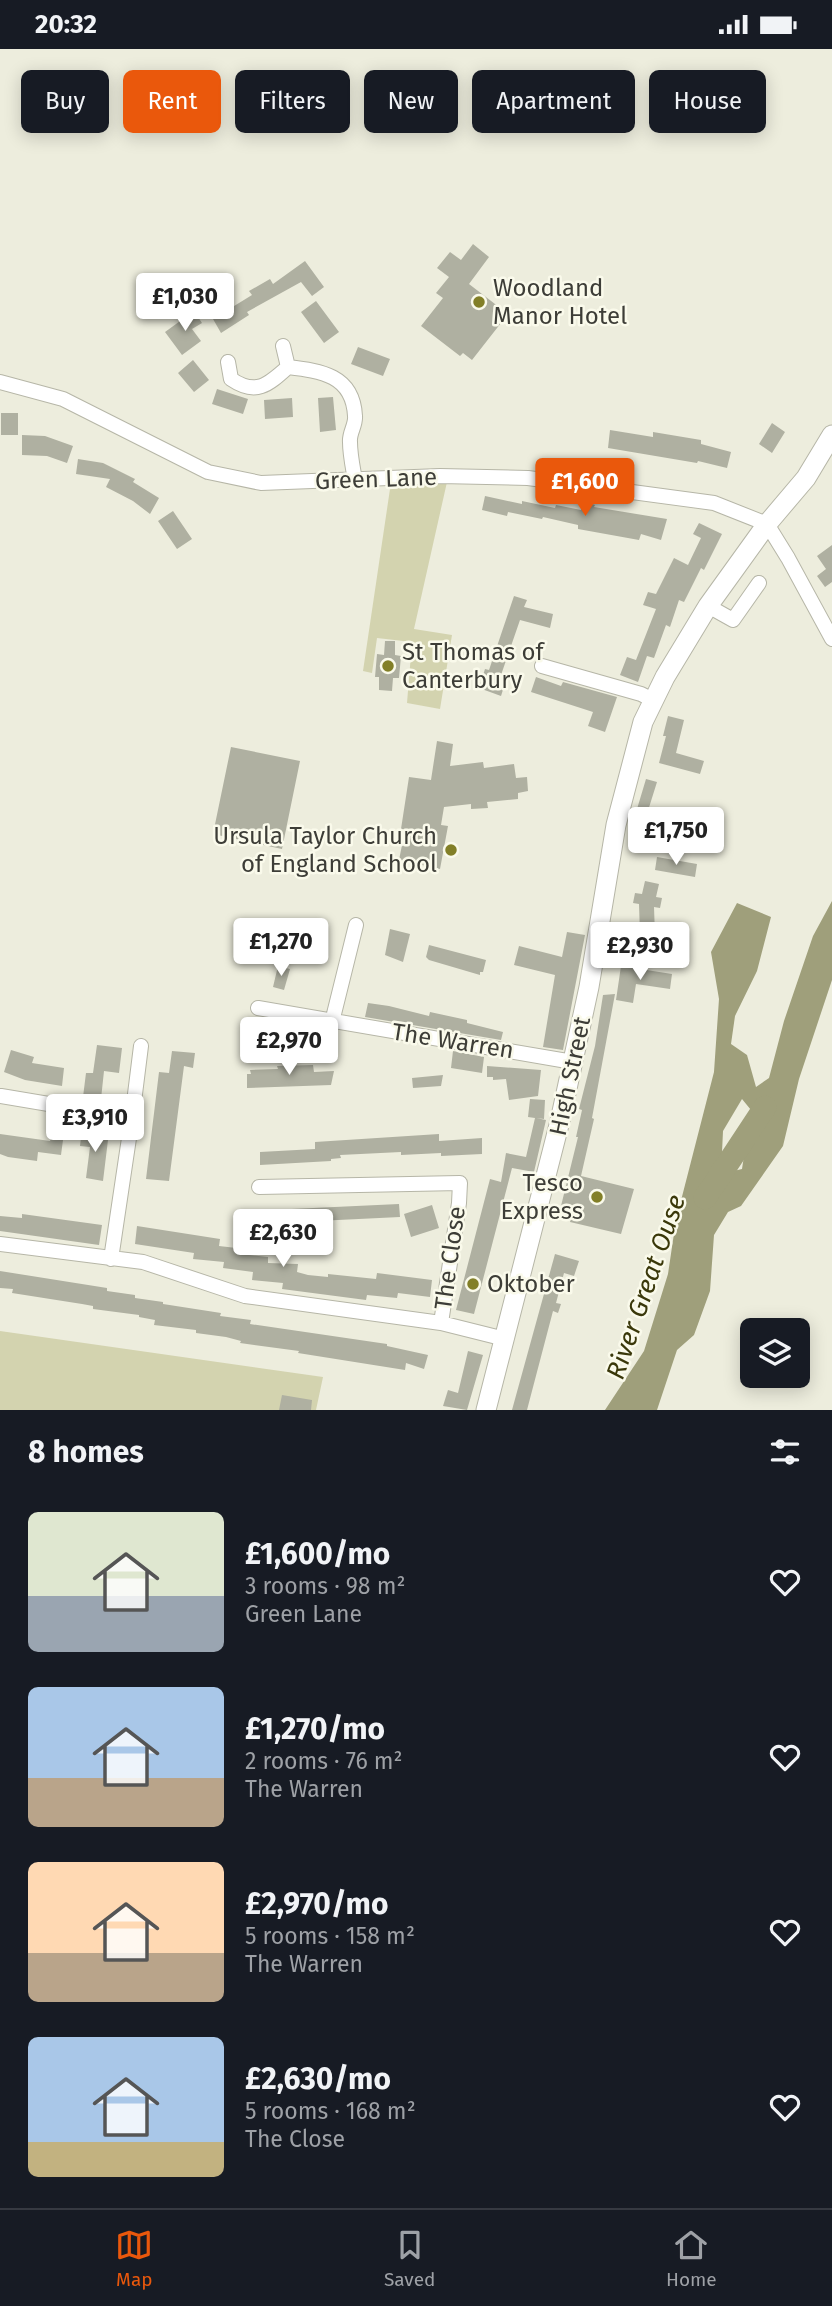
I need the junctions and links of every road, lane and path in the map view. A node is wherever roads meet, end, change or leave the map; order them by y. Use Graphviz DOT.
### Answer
graph roads {
  1 [pos="283,346"];
  2 [pos="228,362"];
  3 [pos="288,367"];
  4 [pos="0,382"];
  5 [pos="832,435"];
  6 [pos="355,480"];
  7 [pos="767,524"];
  8 [pos="759,583"];
  9 [pos="708,606"];
  10 [pos="832,639"];
  11 [pos="541,666"];
  12 [pos="653,700"];
  13 [pos="356,925"];
  14 [pos="258,1008"];
  15 [pos="332,1022"];
  16 [pos="141,1046"];
  17 [pos="573,1062"];
  18 [pos="1,1096"];
  19 [pos="132,1118"];
  20 [pos="259,1187"];
  21 [pos="0,1244"];
  22 [pos="111,1259"];
  23 [pos="441,1323"];
  24 [pos="505,1339"];
  25 [pos="486,1410"];
  1 -- 3 [label="street"];
  2 -- 3 [label="street"];
  3 -- 6 [label="street"];
  4 -- 6 [label="street, Green Lane"];
  5 -- 7 [label="street, High Street"];
  6 -- 7 [label="street, Green Lane"];
  7 -- 9 [label="street, High Street"];
  7 -- 10 [label="street"];
  8 -- 9 [label="street"];
  9 -- 12 [label="street, High Street"];
  11 -- 12 [label="street"];
  12 -- 17 [label="street, High Street"];
  13 -- 15 [label="street"];
  14 -- 15 [label="street, The Warren"];
  15 -- 17 [label="street, The Warren"];
  16 -- 19 [label="street"];
  17 -- 24 [label="street, High Street"];
  18 -- 19 [label="street"];
  19 -- 22 [label="street"];
  20 -- 23 [label="street, The Close"];
  21 -- 22 [label="street"];
  22 -- 23 [label="street"];
  23 -- 24 [label="street"];
  24 -- 25 [label="street, High Street"];
}
